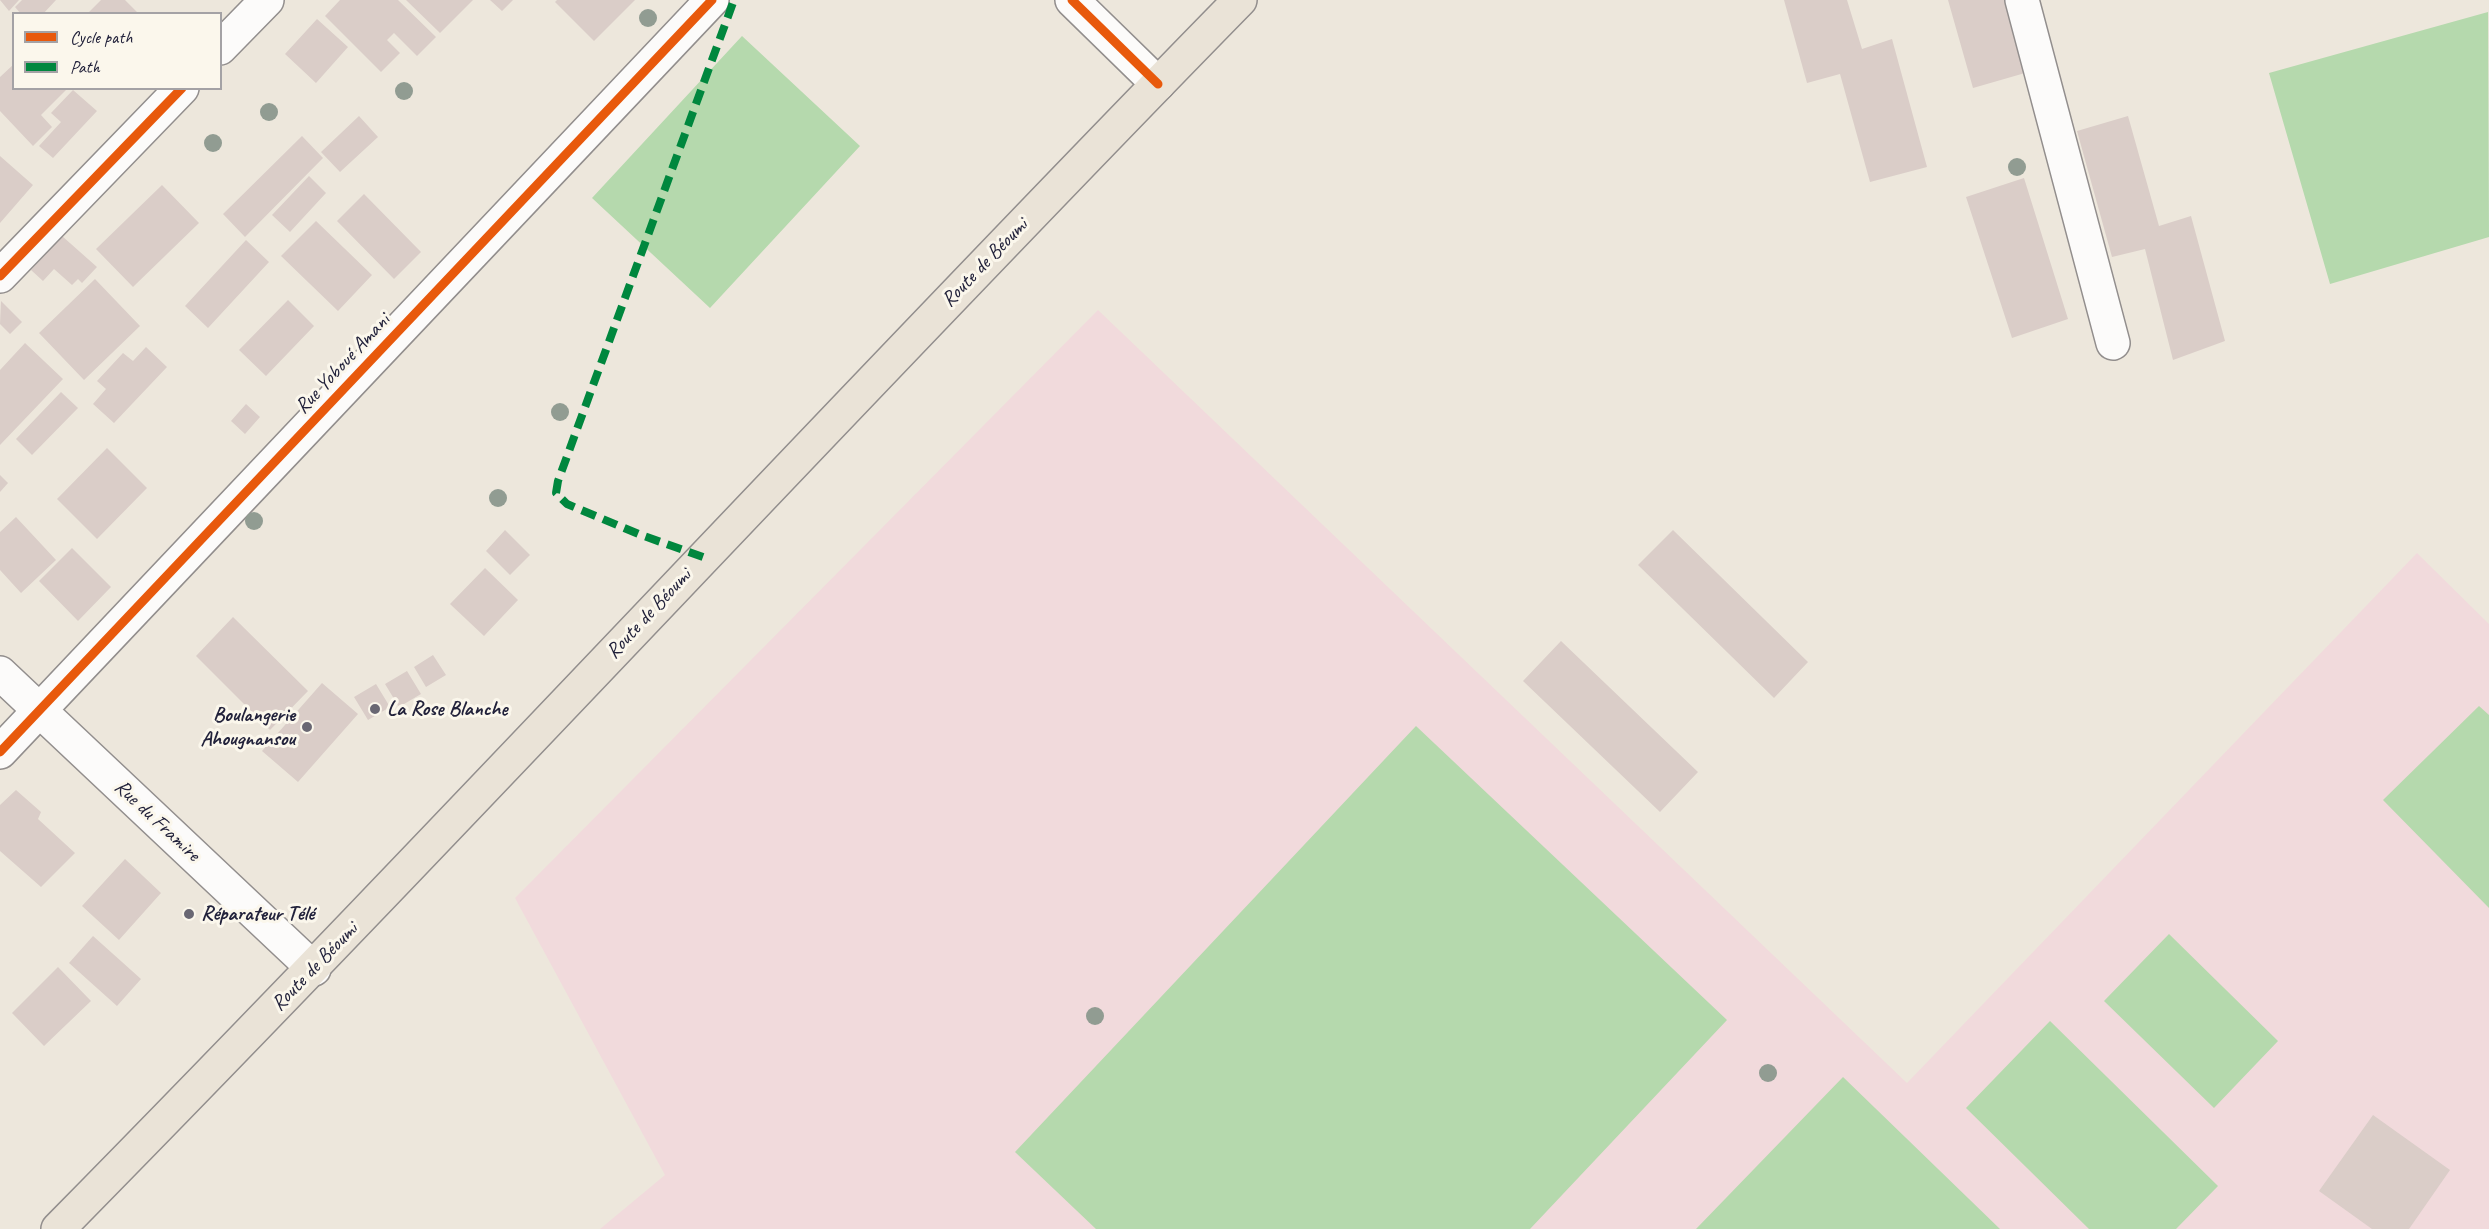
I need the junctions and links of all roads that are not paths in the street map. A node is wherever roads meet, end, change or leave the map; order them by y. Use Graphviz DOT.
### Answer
graph roads {
  1 [pos="267,0"];
  2 [pos="712,0"];
  3 [pos="1071,0"];
  4 [pos="1240,0"];
  5 [pos="2022,0"];
  6 [pos="222,46"];
  7 [pos="1158,84"];
  8 [pos="180,90"];
  9 [pos="0,276"];
  10 [pos="2113,343"];
  11 [pos="0,673"];
  12 [pos="40,711"];
  13 [pos="0,752"];
  14 [pos="314,969"];
  15 [pos="58,1229"];
  1 -- 6 [label="street"];
  2 -- 12 [label="street, Rue Yoboué Amani"];
  3 -- 7 [label="street"];
  4 -- 7 [label="main road, Route de Béoumi"];
  5 -- 10 [label="street"];
  7 -- 14 [label="main road, Route de Béoumi"];
  8 -- 9 [label="street"];
  11 -- 12 [label="street, Rue du Framire"];
  12 -- 13 [label="street, Rue Yoboué Amani"];
  12 -- 14 [label="street, Rue du Framire"];
  14 -- 15 [label="main road, Route de Béoumi"];
}
